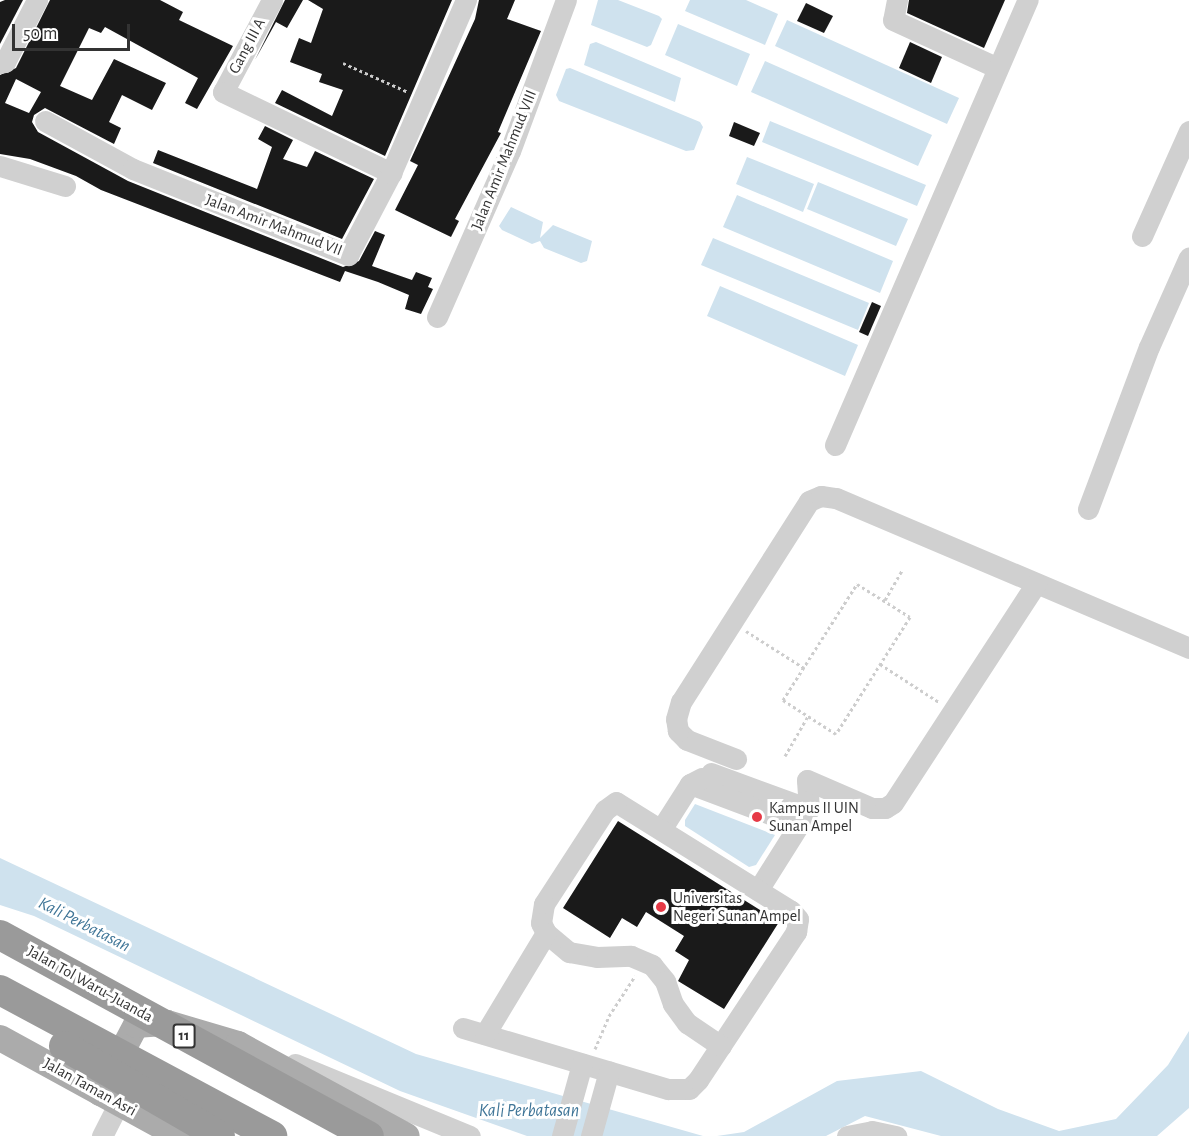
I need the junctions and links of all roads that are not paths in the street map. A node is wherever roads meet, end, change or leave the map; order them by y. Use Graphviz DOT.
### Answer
graph roads {
  1 [pos="37,0"];
  2 [pos="272,0"];
  3 [pos="466,0"];
  4 [pos="566,0"];
  5 [pos="897,0"];
  6 [pos="1028,0"];
  7 [pos="3,63"];
  8 [pos="998,68"];
  9 [pos="45,122"];
  10 [pos="1189,131"];
  11 [pos="0,166"];
  12 [pos="391,173"];
  13 [pos="65,186"];
  14 [pos="1142,236"];
  15 [pos="1189,257"];
  16 [pos="437,317"];
  17 [pos="835,445"];
  18 [pos="1088,509"];
  19 [pos="1036,584"];
  20 [pos="1189,648"];
  21 [pos="711,773"];
  22 [pos="690,784"];
  23 [pos="804,817"];
  24 [pos="662,828"];
  25 [pos="758,890"];
  26 [pos="546,933"];
  27 [pos="0,935"];
  28 [pos="0,951"];
  29 [pos="0,990"];
  30 [pos="0,1009"];
  31 [pos="136,1025"];
  32 [pos="463,1028"];
  33 [pos="485,1035"];
  34 [pos="0,1038"];
  35 [pos="238,1044"];
  36 [pos="721,1046"];
  37 [pos="582,1070"];
  38 [pos="606,1081"];
  39 [pos="110,1098"];
  40 [pos="102,1136"];
  41 [pos="179,1136"];
  42 [pos="220,1136"];
  43 [pos="272,1136"];
  44 [pos="338,1136"];
  45 [pos="369,1136"];
  46 [pos="407,1136"];
  47 [pos="470,1136"];
  48 [pos="562,1136"];
  49 [pos="591,1136"];
  50 [pos="846,1136"];
  51 [pos="896,1136"];
  1 -- 7 [label="street"];
  2 -- 12 [label="street, Gang III A"];
  3 -- 12 [label="street, Jalan Amir Mahmud VII"];
  4 -- 16 [label="street, Jalan Amir Mahmud VIII"];
  5 -- 8 [label="street"];
  6 -- 8 [label="street"];
  8 -- 17 [label="street"];
  9 -- 12 [label="street, Jalan Amir Mahmud VII"];
  10 -- 14 [label="street"];
  11 -- 13 [label="street"];
  15 -- 18 [label="street"];
  19 -- 20 [label="street"];
  19 -- 21 [label="street"];
  19 -- 23 [label="street"];
  21 -- 22 [label="street"];
  21 -- 23 [label="street"];
  22 -- 23 [label="street"];
  22 -- 24 [label="street"];
  23 -- 25 [label="street"];
  24 -- 25 [label="street"];
  24 -- 26 [label="street"];
  25 -- 36 [label="street"];
  26 -- 33 [label="street"];
  26 -- 36 [label="street"];
  27 -- 45 [label="highway, Jalan Tol Waru–Juanda / 11, bridge"];
  28 -- 31 [label="main road"];
  29 -- 43 [label="highway, bridge"];
  30 -- 42 [label="highway, bridge"];
  31 -- 35 [label="main road"];
  31 -- 39 [label="main road"];
  31 -- 44 [label="main road"];
  32 -- 33 [label="street"];
  33 -- 37 [label="street"];
  34 -- 39 [label="main road, Jalan Taman Asri"];
  35 -- 46 [label="main road"];
  35 -- 47 [label="street"];
  36 -- 38 [label="street"];
  37 -- 38 [label="street"];
  37 -- 48 [label="street"];
  38 -- 49 [label="street"];
  39 -- 40 [label="street"];
  39 -- 41 [label="main road, Jalan Taman Asri"];
  50 -- 51 [label="street"];
}
